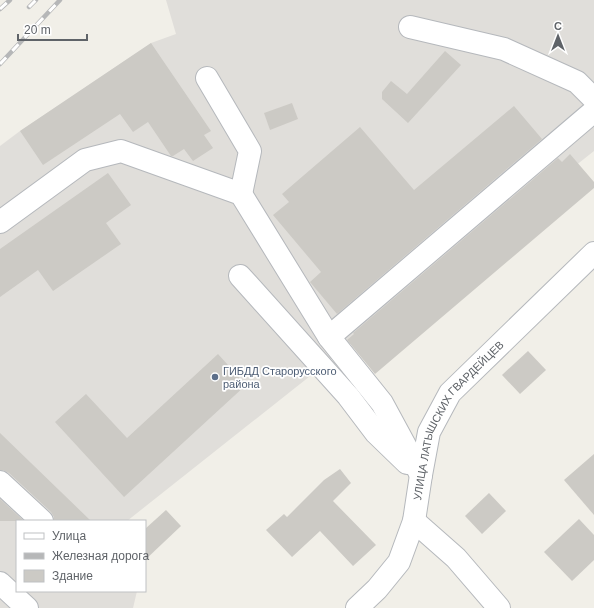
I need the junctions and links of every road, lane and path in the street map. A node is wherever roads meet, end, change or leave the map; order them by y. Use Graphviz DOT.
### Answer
graph roads {
  1 [pos="410,27"];
  2 [pos="207,78"];
  3 [pos="594,99"];
  4 [pos="594,111"];
  5 [pos="241,194"];
  6 [pos="0,222"];
  7 [pos="594,254"];
  8 [pos="240,276"];
  9 [pos="329,337"];
  10 [pos="421,475"];
  11 [pos="0,482"];
  12 [pos="41,520"];
  13 [pos="414,521"];
  14 [pos="0,583"];
  15 [pos="27,608"];
  16 [pos="357,608"];
  17 [pos="499,608"];
  1 -- 3 [label="street"];
  2 -- 5 [label="street"];
  4 -- 9 [label="street"];
  5 -- 6 [label="street"];
  5 -- 9 [label="street"];
  7 -- 10 [label="street, УЛИЦА ЛАТЫШСКИХ ГВАРДЕЙЦЕВ"];
  8 -- 10 [label="street"];
  9 -- 10 [label="street"];
  10 -- 13 [label="street, УЛИЦА ЛАТЫШСКИХ ГВАРДЕЙЦЕВ"];
  11 -- 12 [label="street"];
  13 -- 16 [label="street, УЛИЦА ЛАТЫШСКИХ ГВАРДЕЙЦЕВ"];
  13 -- 17 [label="street"];
  14 -- 15 [label="street"];
}
